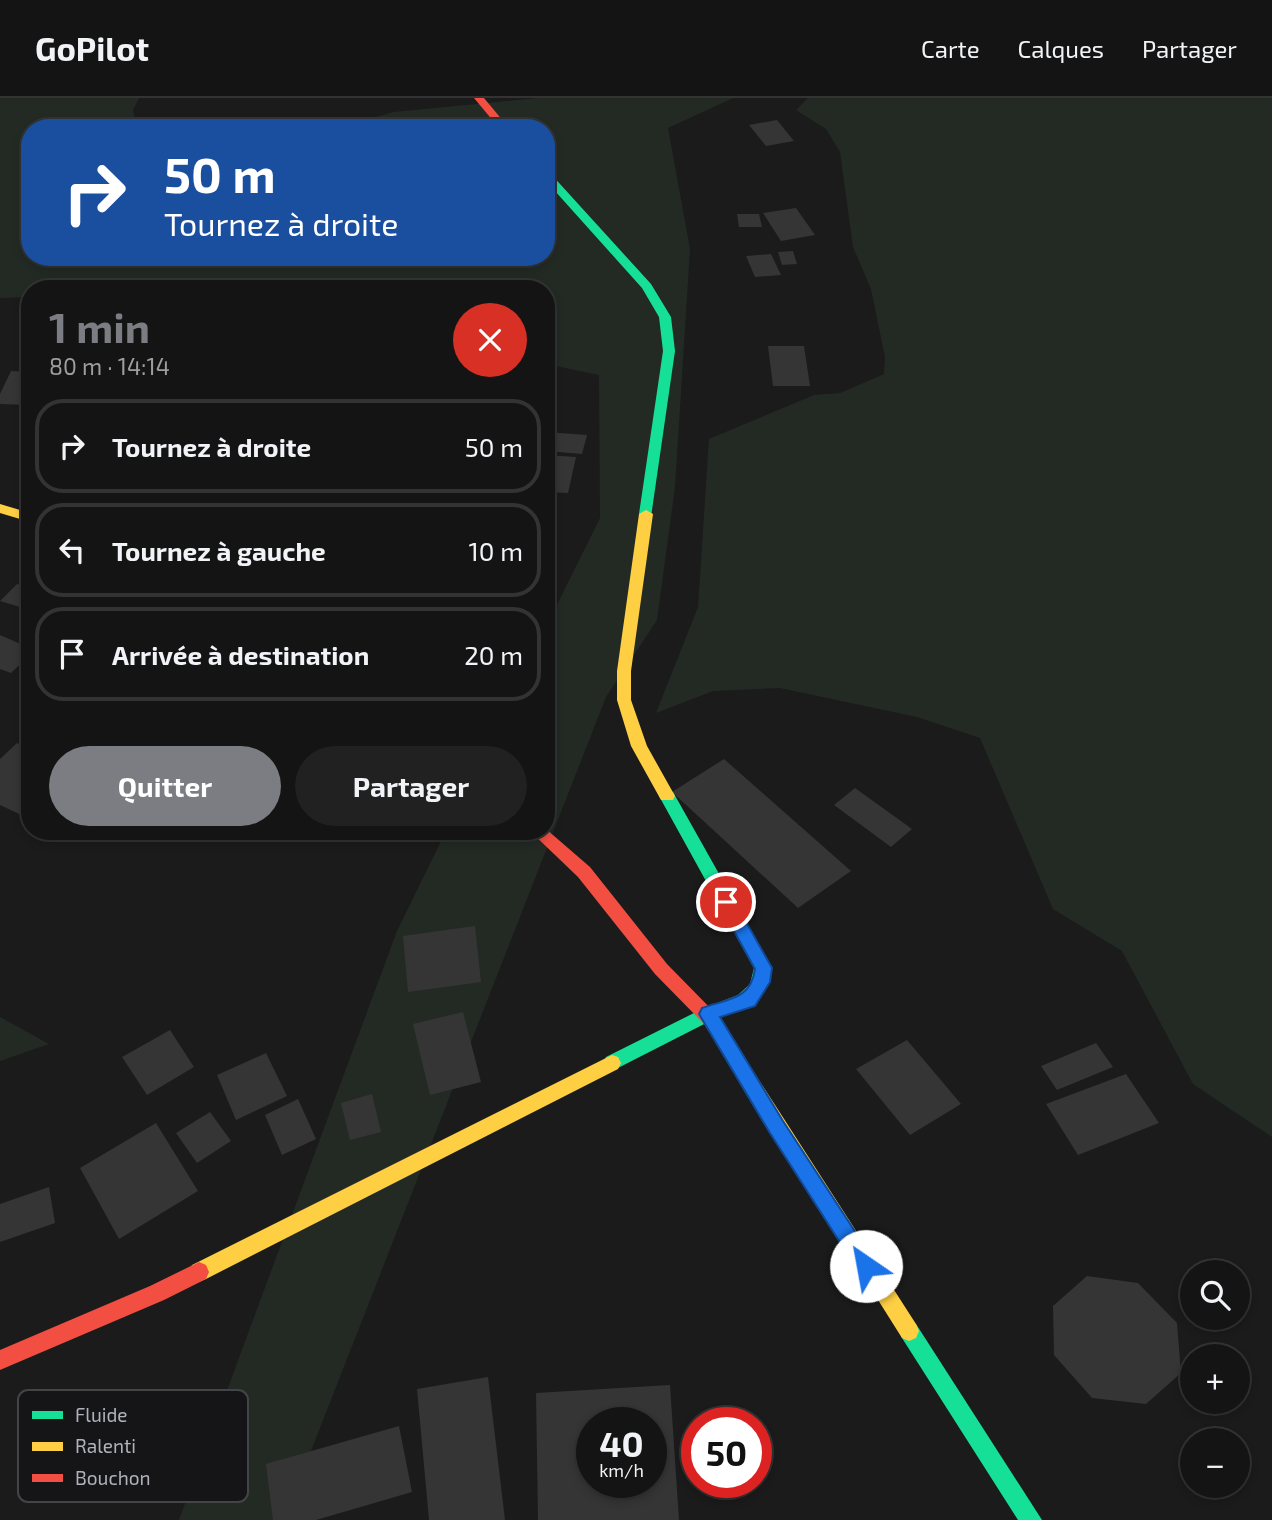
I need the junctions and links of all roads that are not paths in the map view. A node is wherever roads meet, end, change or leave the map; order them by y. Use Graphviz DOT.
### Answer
graph roads {
  1 [pos="479,98"];
  2 [pos="496,119"];
  3 [pos="555,185"];
  4 [pos="0,508"];
  5 [pos="21,515"];
  6 [pos="548,840"];
  7 [pos="708,1014"];
  8 [pos="0,1360"];
  9 [pos="1031,1520"];
  1 -- 2 [label="street"];
  3 -- 7 [label="street"];
  4 -- 5 [label="street"];
  6 -- 7 [label="street"];
  7 -- 8 [label="street"];
  7 -- 9 [label="street"];
}
